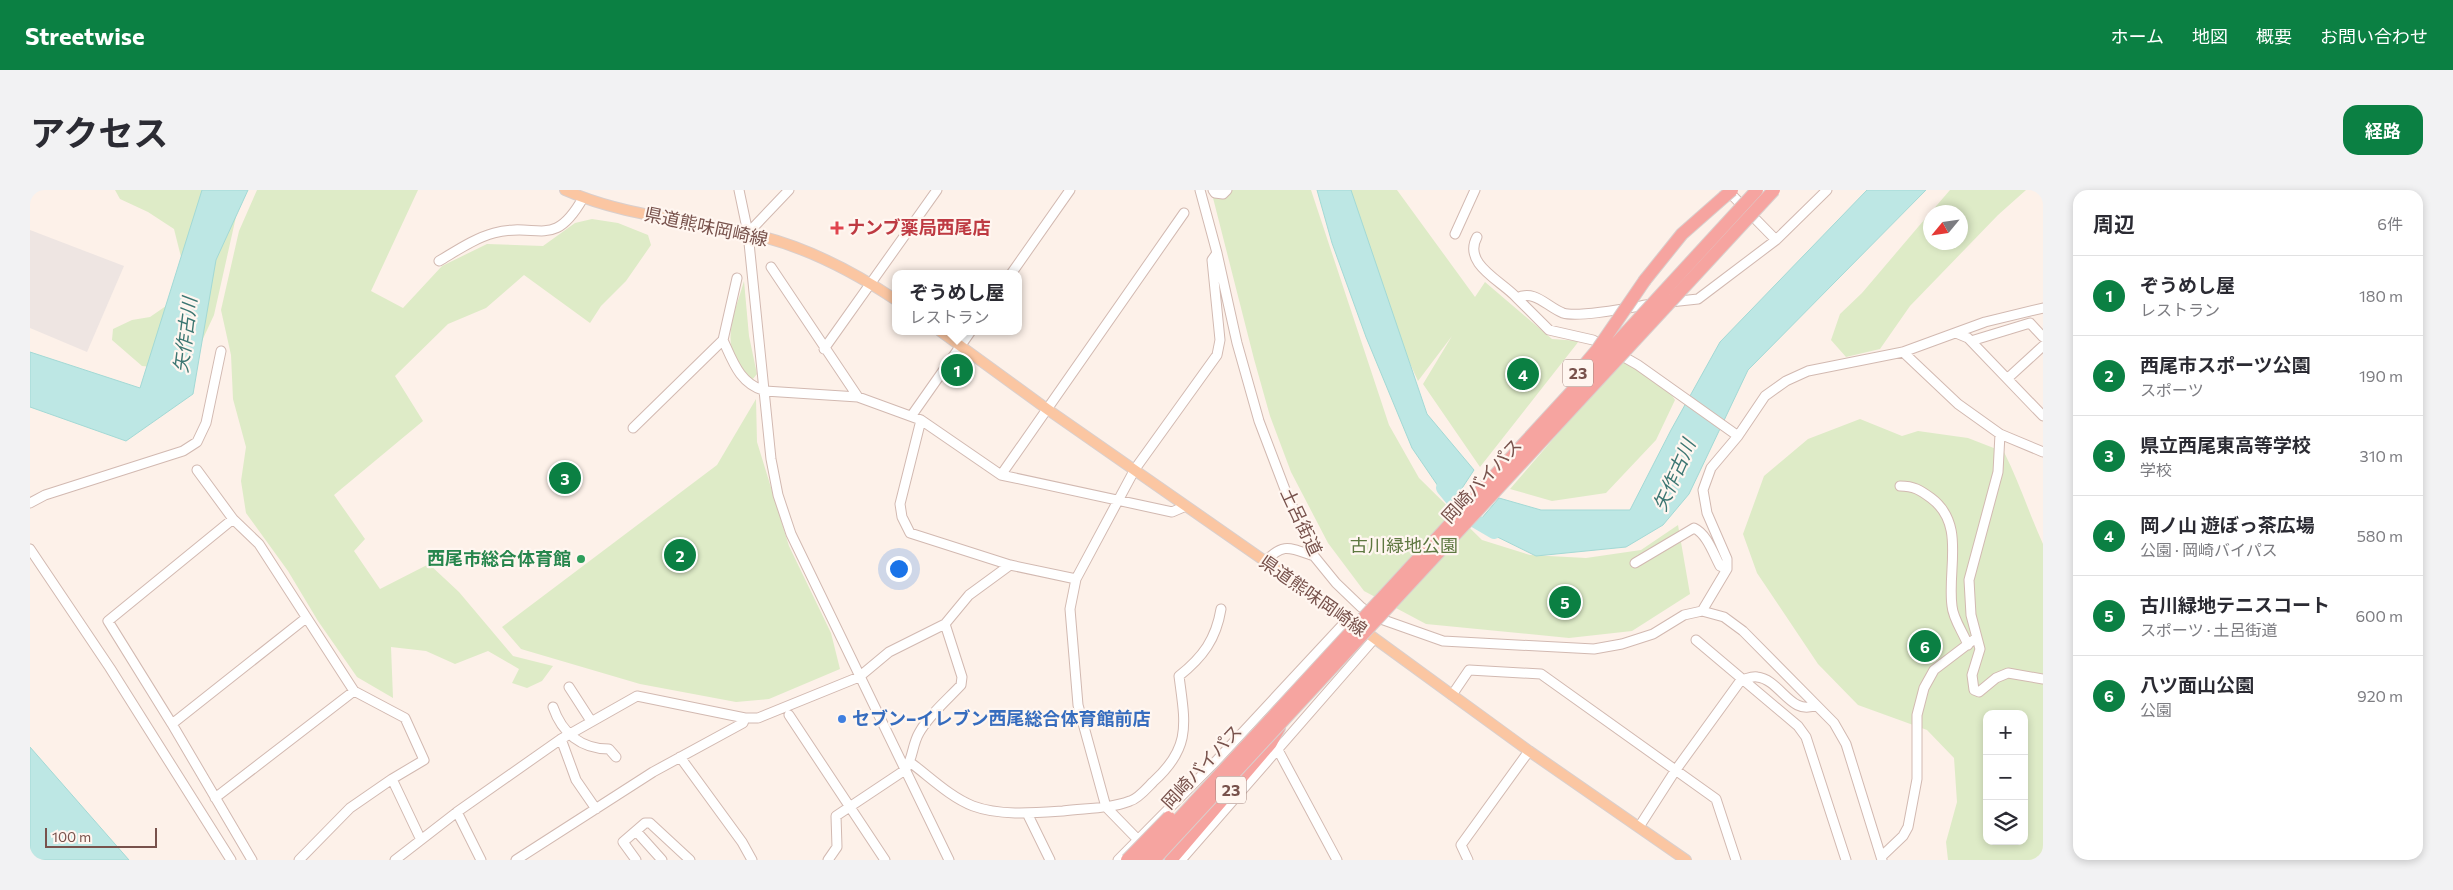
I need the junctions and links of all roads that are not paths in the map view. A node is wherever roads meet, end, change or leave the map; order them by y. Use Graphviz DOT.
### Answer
graph roads {
  1 [pos="565,190"];
  2 [pos="739,190"];
  3 [pos="789,190"];
  4 [pos="937,190"];
  5 [pos="1070,190"];
  6 [pos="1200,190"];
  7 [pos="1213,190"];
  8 [pos="1227,190"];
  9 [pos="1475,190"];
  10 [pos="1757,190"];
  11 [pos="1774,190"];
  12 [pos="1783,190"];
  13 [pos="1827,190"];
  14 [pos="1728,192"];
  15 [pos="582,198"];
  16 [pos="1184,213"];
  17 [pos="1742,225"];
  18 [pos="748,233"];
  19 [pos="1456,234"];
  20 [pos="1476,237"];
  21 [pos="1776,240"];
  22 [pos="1217,253"];
  23 [pos="439,261"];
  24 [pos="771,267"];
  25 [pos="1014,270"];
  26 [pos="738,278"];
  27 [pos="871,284"];
  28 [pos="892,297"];
  29 [pos="1518,298"];
  30 [pos="2043,308"];
  31 [pos="1956,332"];
  32 [pos="945,335"];
  33 [pos="968,335"];
  34 [pos="2043,337"];
  35 [pos="723,340"];
  36 [pos="1971,341"];
  37 [pos="960,346"];
  38 [pos="2043,346"];
  39 [pos="824,349"];
  40 [pos="221,351"];
  41 [pos="1903,352"];
  42 [pos="2008,378"];
  43 [pos="765,391"];
  44 [pos="858,397"];
  45 [pos="1047,409"];
  46 [pos="912,415"];
  47 [pos="2043,416"];
  48 [pos="921,420"];
  49 [pos="633,428"];
  50 [pos="2000,434"];
  51 [pos="1738,436"];
  52 [pos="2043,452"];
  53 [pos="1508,461"];
  54 [pos="1135,469"];
  55 [pos="197,470"];
  56 [pos="1001,475"];
  57 [pos="1900,486"];
  58 [pos="1118,499"];
  59 [pos="30,503"];
  60 [pos="1186,506"];
  61 [pos="233,518"];
  62 [pos="30,549"];
  63 [pos="1314,556"];
  64 [pos="1265,562"];
  65 [pos="1635,563"];
  66 [pos="1010,565"];
  67 [pos="1727,569"];
  68 [pos="1076,579"];
  69 [pos="1712,596"];
  70 [pos="1221,609"];
  71 [pos="1702,611"];
  72 [pos="1724,617"];
  73 [pos="306,618"];
  74 [pos="1348,619"];
  75 [pos="945,624"];
  76 [pos="1976,638"];
  77 [pos="1374,639"];
  78 [pos="1696,640"];
  79 [pos="1968,645"];
  80 [pos="859,676"];
  81 [pos="2043,679"];
  82 [pos="1741,680"];
  83 [pos="569,687"];
  84 [pos="354,691"];
  85 [pos="1452,695"];
  86 [pos="1816,705"];
  87 [pos="553,707"];
  88 [pos="789,715"];
  89 [pos="1284,717"];
  90 [pos="745,718"];
  91 [pos="591,721"];
  92 [pos="172,724"];
  93 [pos="1257,733"];
  94 [pos="565,737"];
  95 [pos="1278,750"];
  96 [pos="1529,751"];
  97 [pos="616,757"];
  98 [pos="680,758"];
  99 [pos="908,766"];
  100 [pos="1675,771"];
  101 [pos="392,778"];
  102 [pos="215,798"];
  103 [pos="850,807"];
  104 [pos="1106,807"];
  105 [pos="596,809"];
  106 [pos="457,812"];
  107 [pos="1027,813"];
  108 [pos="1638,827"];
  109 [pos="636,831"];
  110 [pos="420,840"];
  111 [pos="1138,840"];
  112 [pos="1881,858"];
  113 [pos="232,860"];
  114 [pos="252,860"];
  115 [pos="299,860"];
  116 [pos="395,860"];
  117 [pos="480,860"];
  118 [pos="516,860"];
  119 [pos="636,860"];
  120 [pos="662,860"];
  121 [pos="690,860"];
  122 [pos="752,860"];
  123 [pos="828,860"];
  124 [pos="885,860"];
  125 [pos="949,860"];
  126 [pos="1050,860"];
  127 [pos="1118,860"];
  128 [pos="1127,860"];
  129 [pos="1140,860"];
  130 [pos="1154,860"];
  131 [pos="1160,860"];
  132 [pos="1171,860"];
  133 [pos="1181,860"];
  134 [pos="1337,860"];
  135 [pos="1468,860"];
  136 [pos="1686,860"];
  137 [pos="1736,860"];
  138 [pos="1846,860"];
  1 -- 15 [label="main road, 県道熊味岡崎線"];
  2 -- 18 [label="street"];
  3 -- 18 [label="street"];
  4 -- 27 [label="street"];
  5 -- 25 [label="street"];
  6 -- 22 [label="street, 土呂街道"];
  7 -- 8 [label="street"];
  9 -- 19 [label="street"];
  10 -- 53 [label="highway, 岡崎バイパス / 23, bridge"];
  11 -- 17 [label="highway, 岡崎バイパス / 23, bridge"];
  12 -- 17 [label="highway, 23"];
  13 -- 21 [label="street"];
  14 -- 21 [label="street"];
  14 -- 53 [label="highway, 23, bridge"];
  15 -- 18 [label="main road, 県道熊味岡崎線"];
  15 -- 23 [label="street"];
  16 -- 45 [label="street"];
  17 -- 89 [label="highway, 岡崎バイパス / 23, bridge"];
  18 -- 27 [label="main road, 県道熊味岡崎線"];
  18 -- 43 [label="street"];
  20 -- 29 [label="street"];
  21 -- 29 [label="street"];
  22 -- 54 [label="street"];
  22 -- 63 [label="street, 土呂街道"];
  24 -- 39 [label="street"];
  26 -- 35 [label="street"];
  27 -- 28 [label="main road, 県道熊味岡崎線"];
  27 -- 39 [label="street"];
  29 -- 51 [label="street"];
  30 -- 31 [label="street"];
  31 -- 36 [label="street"];
  31 -- 41 [label="street"];
  32 -- 37 [label="main road, 県道熊味岡崎線"];
  33 -- 37 [label="street"];
  34 -- 36 [label="street"];
  35 -- 43 [label="street"];
  35 -- 49 [label="street"];
  36 -- 42 [label="street"];
  37 -- 45 [label="main road, 県道熊味岡崎線"];
  37 -- 46 [label="street"];
  38 -- 42 [label="street"];
  39 -- 44 [label="street"];
  40 -- 59 [label="street"];
  41 -- 50 [label="street"];
  41 -- 51 [label="street"];
  42 -- 47 [label="street"];
  43 -- 44 [label="street"];
  43 -- 80 [label="street"];
  44 -- 46 [label="street"];
  45 -- 54 [label="main road, 県道熊味岡崎線"];
  45 -- 56 [label="street"];
  46 -- 48 [label="street"];
  48 -- 56 [label="street"];
  48 -- 66 [label="street"];
  50 -- 52 [label="street"];
  50 -- 76 [label="street"];
  51 -- 67 [label="street"];
  53 -- 93 [label="highway, 岡崎バイパス / 23, bridge"];
  54 -- 58 [label="street"];
  54 -- 60 [label="main road, 県道熊味岡崎線"];
  55 -- 61 [label="street"];
  56 -- 58 [label="street"];
  57 -- 79 [label="street"];
  58 -- 60 [label="street"];
  58 -- 68 [label="street"];
  60 -- 64 [label="main road, 県道熊味岡崎線"];
  61 -- 73 [label="street"];
  61 -- 92 [label="street"];
  62 -- 113 [label="street"];
  63 -- 64 [label="street"];
  63 -- 71 [label="street, 土呂街道"];
  64 -- 74 [label="main road, 県道熊味岡崎線"];
  65 -- 67 [label="street"];
  66 -- 68 [label="street"];
  66 -- 75 [label="street"];
  67 -- 69 [label="street"];
  68 -- 104 [label="street"];
  69 -- 71 [label="street"];
  69 -- 72 [label="street"];
  70 -- 104 [label="street"];
  71 -- 72 [label="street"];
  72 -- 86 [label="street"];
  73 -- 84 [label="street"];
  73 -- 92 [label="street"];
  74 -- 77 [label="main road, 県道熊味岡崎線"];
  74 -- 111 [label="street"];
  75 -- 80 [label="street"];
  75 -- 99 [label="street"];
  76 -- 79 [label="street"];
  76 -- 81 [label="street"];
  77 -- 85 [label="main road, 県道熊味岡崎線"];
  77 -- 95 [label="street"];
  78 -- 82 [label="street"];
  79 -- 112 [label="street"];
  80 -- 90 [label="street"];
  80 -- 99 [label="street"];
  82 -- 86 [label="street"];
  82 -- 100 [label="street"];
  82 -- 138 [label="street"];
  83 -- 91 [label="street"];
  84 -- 101 [label="street"];
  84 -- 102 [label="street"];
  85 -- 96 [label="main road, 県道熊味岡崎線"];
  85 -- 100 [label="street"];
  86 -- 112 [label="street"];
  87 -- 94 [label="street"];
  88 -- 103 [label="street"];
  89 -- 130 [label="highway, 岡崎バイパス / 23, bridge"];
  89 -- 132 [label="highway, 23, bridge"];
  90 -- 91 [label="street"];
  90 -- 98 [label="street"];
  91 -- 94 [label="street"];
  92 -- 102 [label="street"];
  93 -- 128 [label="highway, 23, bridge"];
  93 -- 129 [label="highway, 岡崎バイパス / 23, bridge"];
  94 -- 97 [label="street"];
  94 -- 105 [label="street"];
  94 -- 106 [label="street"];
  95 -- 133 [label="street"];
  95 -- 134 [label="street"];
  96 -- 108 [label="main road, 県道熊味岡崎線"];
  96 -- 135 [label="street"];
  98 -- 105 [label="street"];
  98 -- 122 [label="street"];
  99 -- 103 [label="street"];
  99 -- 107 [label="street"];
  99 -- 125 [label="street"];
  100 -- 108 [label="street"];
  100 -- 137 [label="street"];
  101 -- 110 [label="street"];
  101 -- 115 [label="street"];
  102 -- 114 [label="street"];
  103 -- 123 [label="street"];
  103 -- 124 [label="street"];
  104 -- 107 [label="street"];
  104 -- 111 [label="street"];
  105 -- 118 [label="street"];
  106 -- 110 [label="street"];
  106 -- 117 [label="street"];
  107 -- 126 [label="street"];
  108 -- 136 [label="main road, 県道熊味岡崎線"];
  109 -- 119 [label="street"];
  109 -- 120 [label="street"];
  109 -- 121 [label="street"];
  110 -- 116 [label="street"];
  111 -- 127 [label="street"];
  111 -- 131 [label="street"];
}
